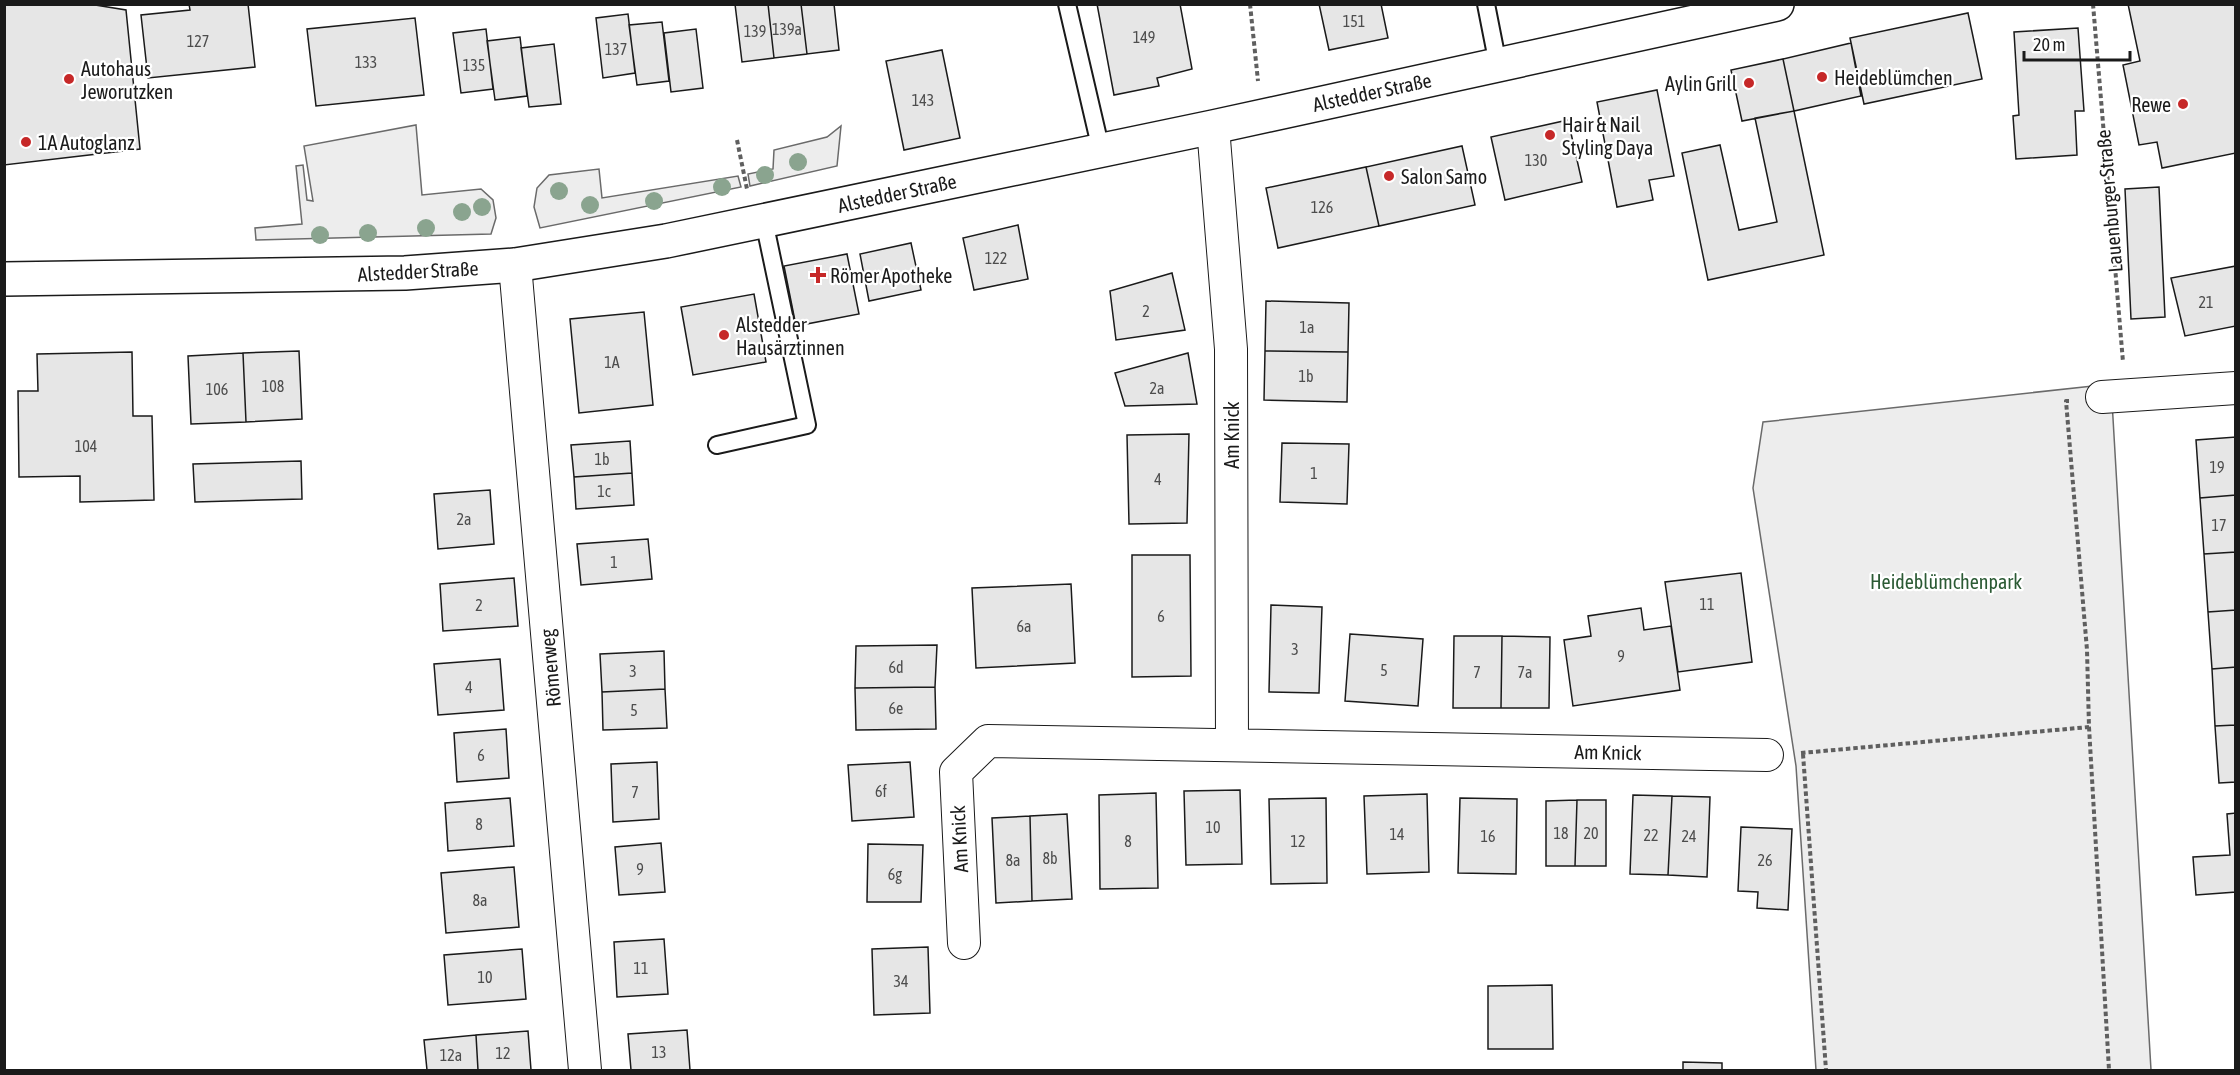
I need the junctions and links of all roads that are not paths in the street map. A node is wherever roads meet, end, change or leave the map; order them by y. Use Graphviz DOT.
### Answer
graph roads {
  1 [pos="1067,4"];
  2 [pos="1486,4"];
  3 [pos="1777,4"];
  4 [pos="1498,65"];
  5 [pos="1213,127"];
  6 [pos="1101,150"];
  7 [pos="764,221"];
  8 [pos="515,266"];
  9 [pos="4,279"];
  10 [pos="2235,388"];
  11 [pos="2114,397"];
  12 [pos="717,445"];
  13 [pos="1232,745"];
  14 [pos="1767,755"];
  15 [pos="964,943"];
  16 [pos="585,1071"];
  1 -- 6 [label="lane"];
  2 -- 4 [label="lane"];
  3 -- 4 [label="street, Alstedder Straße"];
  4 -- 5 [label="street, Alstedder Straße"];
  5 -- 6 [label="street, Alstedder Straße"];
  5 -- 13 [label="street, Am Knick"];
  6 -- 7 [label="street, Alstedder Straße"];
  7 -- 8 [label="street, Alstedder Straße"];
  7 -- 12 [label="lane"];
  8 -- 9 [label="street, Alstedder Straße"];
  8 -- 16 [label="street, Römerweg"];
  10 -- 11 [label="street"];
  13 -- 14 [label="street, Am Knick"];
  13 -- 15 [label="street, Am Knick"];
}
